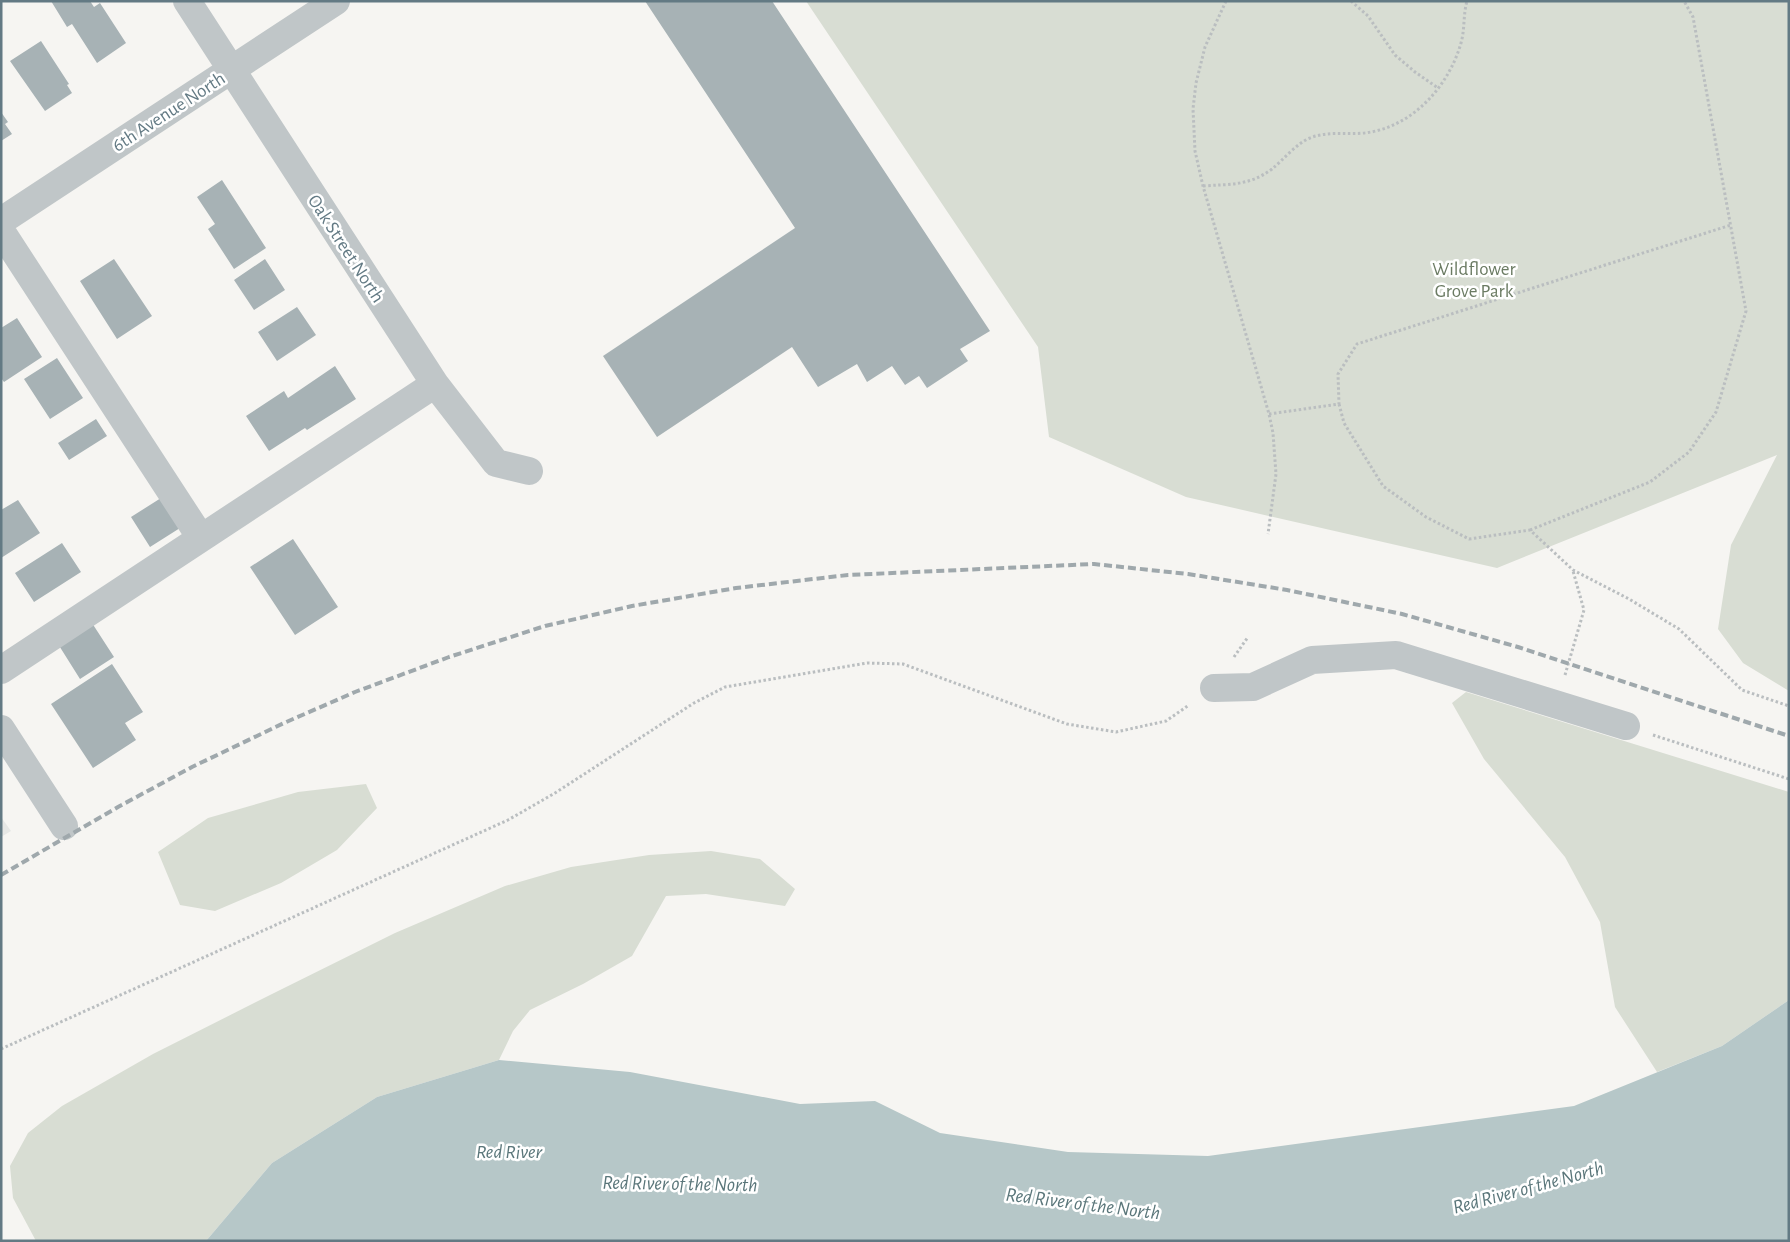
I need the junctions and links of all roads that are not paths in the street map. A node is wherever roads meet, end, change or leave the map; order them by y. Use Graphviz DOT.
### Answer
graph roads {
  1 [pos="187,1"];
  2 [pos="336,1"];
  3 [pos="231,69"];
  4 [pos="1,221"];
  5 [pos="1,231"];
  6 [pos="435,384"];
  7 [pos="529,471"];
  8 [pos="201,538"];
  9 [pos="1,670"];
  10 [pos="1214,688"];
  11 [pos="1626,726"];
  12 [pos="1,729"];
  13 [pos="64,826"];
  1 -- 3 [label="street, Oak Street North"];
  2 -- 3 [label="street, 6th Avenue North"];
  3 -- 4 [label="street, 6th Avenue North"];
  3 -- 6 [label="street, Oak Street North"];
  5 -- 8 [label="street"];
  6 -- 7 [label="street, Oak Street North"];
  6 -- 8 [label="street"];
  8 -- 9 [label="street"];
  10 -- 11 [label="street"];
  12 -- 13 [label="street"];
}
